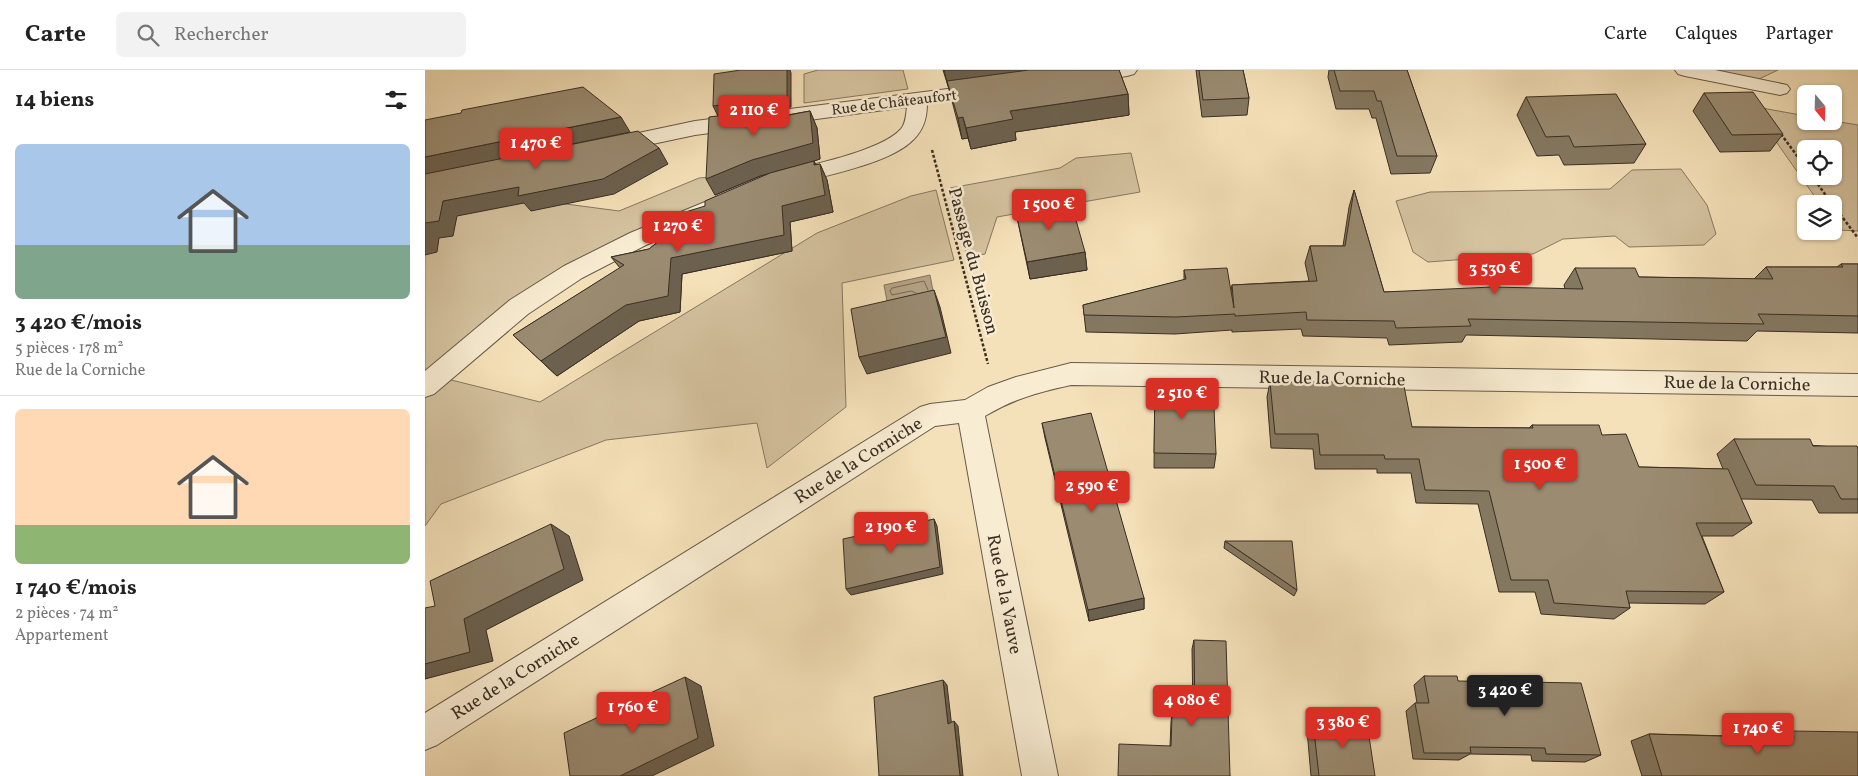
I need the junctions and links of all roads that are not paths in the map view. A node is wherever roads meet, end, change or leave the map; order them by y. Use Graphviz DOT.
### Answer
graph roads {
  1 [pos="1127,70"];
  2 [pos="1685,70"];
  3 [pos="1059,80"];
  4 [pos="1003,88"];
  5 [pos="1780,89"];
  6 [pos="917,109"];
  7 [pos="589,150"];
  8 [pos="769,183"];
  9 [pos="734,198"];
  10 [pos="1858,385"];
  11 [pos="425,386"];
  12 [pos="970,411"];
  13 [pos="425,733"];
  14 [pos="1040,776"];
  1 -- 3 [label="street"];
  2 -- 5 [label="street"];
  4 -- 6 [label="street, Rue de Châteaufort"];
  6 -- 7 [label="street, Rue de Châteaufort"];
  6 -- 8 [label="street"];
  9 -- 11 [label="street"];
  10 -- 12 [label="street, Rue de la Corniche"];
  12 -- 13 [label="street, Rue de la Corniche"];
  12 -- 14 [label="street, Rue de la Vauve"];
}
